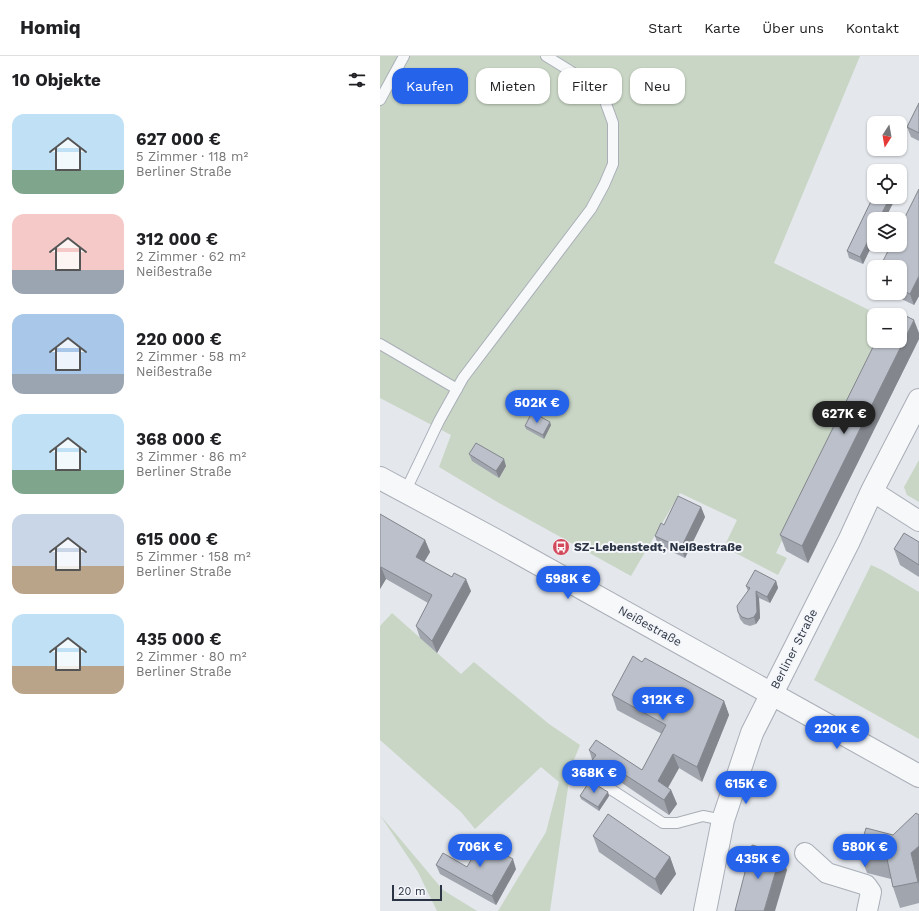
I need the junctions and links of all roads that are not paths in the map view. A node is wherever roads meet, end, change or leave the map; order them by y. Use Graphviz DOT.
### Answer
graph roads {
  1 [pos="404,56"];
  2 [pos="546,56"];
  3 [pos="380,100"];
  4 [pos="380,344"];
  5 [pos="457,389"];
  6 [pos="919,400"];
  7 [pos="380,478"];
  8 [pos="872,491"];
  9 [pos="406,492"];
  10 [pos="919,521"];
  11 [pos="771,694"];
  12 [pos="919,776"];
  13 [pos="598,780"];
  14 [pos="723,820"];
  15 [pos="805,853"];
  16 [pos="705,911"];
  17 [pos="867,911"];
  1 -- 3 [label="lane"];
  2 -- 5 [label="lane"];
  4 -- 5 [label="lane"];
  5 -- 9 [label="lane"];
  6 -- 8 [label="street, Berliner Straße"];
  7 -- 9 [label="street, Neißestraße"];
  8 -- 10 [label="street"];
  8 -- 11 [label="street, Berliner Straße"];
  9 -- 11 [label="street, Neißestraße"];
  11 -- 12 [label="street, Neißestraße"];
  11 -- 14 [label="street, Berliner Straße"];
  13 -- 14 [label="lane"];
  14 -- 16 [label="street, Berliner Straße"];
  15 -- 17 [label="street"];
}
